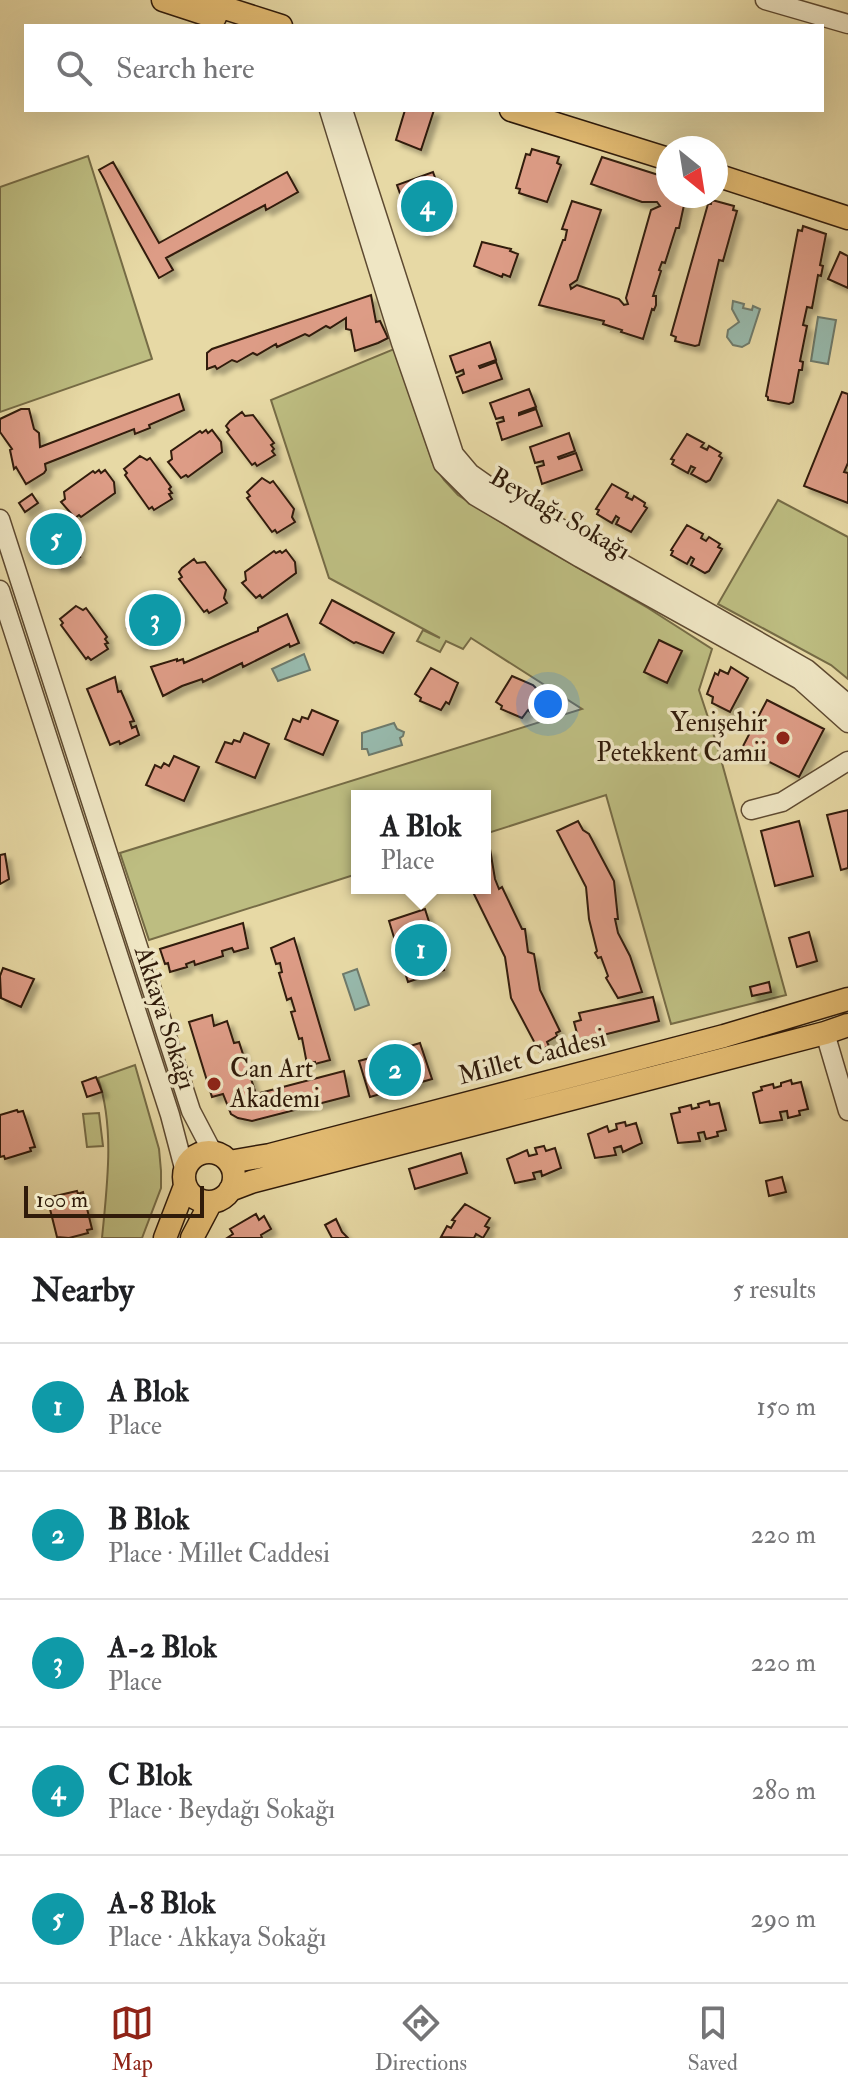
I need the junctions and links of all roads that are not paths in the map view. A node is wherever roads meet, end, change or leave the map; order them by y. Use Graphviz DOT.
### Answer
graph roads {
  1 [pos="163,0"];
  2 [pos="200,0"];
  3 [pos="765,0"];
  4 [pos="224,3"];
  5 [pos="238,24"];
  6 [pos="276,24"];
  7 [pos="848,24"];
  8 [pos="330,112"];
  9 [pos="344,112"];
  10 [pos="517,112"];
  11 [pos="550,112"];
  12 [pos="656,145"];
  13 [pos="656,155"];
  14 [pos="728,168"];
  15 [pos="728,179"];
  16 [pos="848,205"];
  17 [pos="848,218"];
  18 [pos="0,519"];
  19 [pos="0,590"];
  20 [pos="32,619"];
  21 [pos="12,625"];
  22 [pos="848,704"];
  23 [pos="848,723"];
  24 [pos="848,761"];
  25 [pos="751,810"];
  26 [pos="112,873"];
  27 [pos="93,881"];
  28 [pos="848,999"];
  29 [pos="848,1025"];
  30 [pos="825,1033"];
  31 [pos="848,1111"];
  32 [pos="221,1157"];
  33 [pos="185,1179"];
  34 [pos="221,1196"];
  35 [pos="165,1238"];
  36 [pos="192,1238"];
  1 -- 5 [label="main road"];
  2 -- 4 [label="main road"];
  3 -- 7 [label="street"];
  4 -- 6 [label="main road"];
  8 -- 23 [label="street, Beydağı Sokağı"];
  9 -- 22 [label="street, Beydağı Sokağı"];
  10 -- 13 [label="main road"];
  11 -- 12 [label="main road"];
  14 -- 16 [label="main road"];
  15 -- 17 [label="main road"];
  18 -- 20 [label="street, Akkaya Sokağı"];
  19 -- 21 [label="street, Akkaya Sokağı"];
  20 -- 21 [label="street"];
  20 -- 26 [label="street, Akkaya Sokağı"];
  21 -- 27 [label="street, Akkaya Sokağı"];
  24 -- 25 [label="street"];
  26 -- 27 [label="street"];
  26 -- 32 [label="street, Akkaya Sokağı"];
  27 -- 33 [label="street, Akkaya Sokağı"];
  28 -- 32 [label="main road, Millet Caddesi"];
  29 -- 30 [label="main road, Millet Caddesi"];
  30 -- 31 [label="street"];
  30 -- 34 [label="main road, Millet Caddesi"];
  32 -- 33 [label="main road"];
  32 -- 34 [label="main road"];
  33 -- 34 [label="main road"];
  33 -- 35 [label="main road"];
  34 -- 36 [label="main road"];
}
